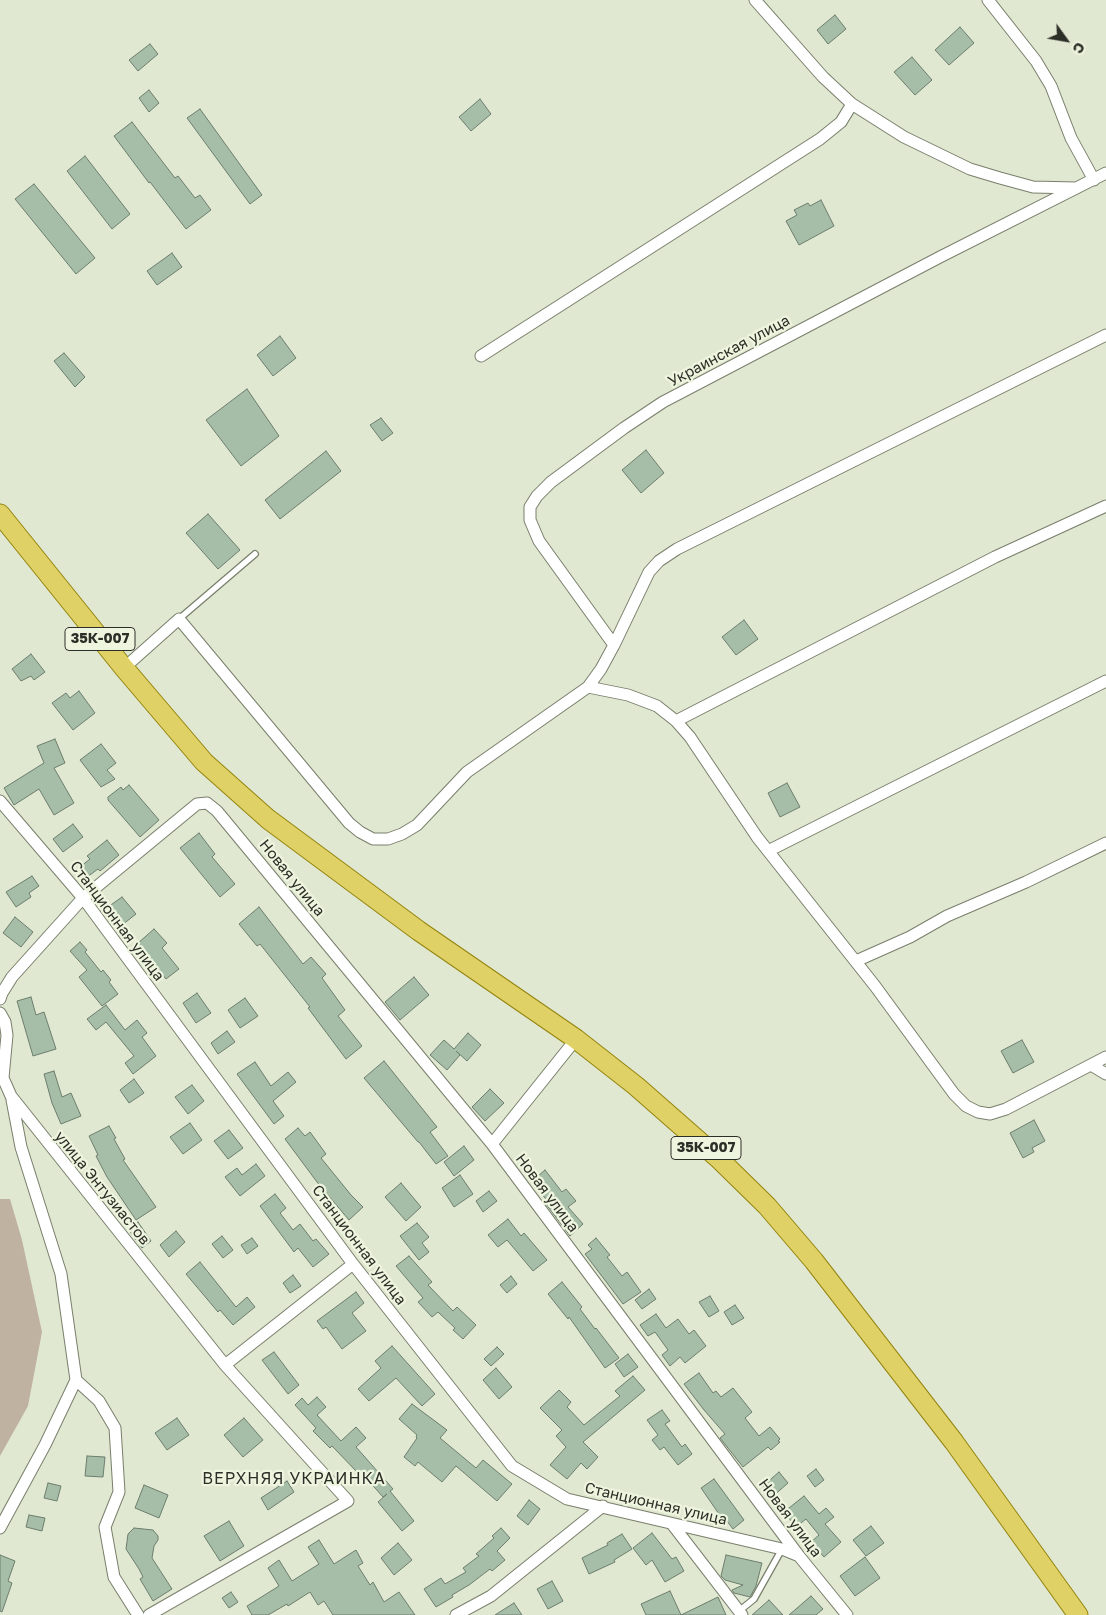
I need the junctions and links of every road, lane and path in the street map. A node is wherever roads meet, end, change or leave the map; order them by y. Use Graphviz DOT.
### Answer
graph roads {
  1 [pos="755,0"];
  2 [pos="988,0"];
  3 [pos="852,104"];
  4 [pos="1106,173"];
  5 [pos="1094,180"];
  6 [pos="1078,188"];
  7 [pos="1106,336"];
  8 [pos="481,356"];
  9 [pos="1106,506"];
  10 [pos="0,514"];
  11 [pos="255,554"];
  12 [pos="179,619"];
  13 [pos="614,645"];
  14 [pos="124,668"];
  15 [pos="1106,681"];
  16 [pos="588,687"];
  17 [pos="676,721"];
  18 [pos="0,801"];
  19 [pos="1106,843"];
  20 [pos="768,851"];
  21 [pos="83,898"];
  22 [pos="856,961"];
  23 [pos="0,999"];
  24 [pos="0,1013"];
  25 [pos="576,1039"];
  26 [pos="1106,1057"];
  27 [pos="1091,1065"];
  28 [pos="1106,1074"];
  29 [pos="11,1096"];
  30 [pos="492,1144"];
  31 [pos="353,1264"];
  32 [pos="225,1365"];
  33 [pos="76,1380"];
  34 [pos="603,1506"];
  35 [pos="672,1524"];
  36 [pos="0,1528"];
  37 [pos="782,1549"];
  38 [pos="799,1556"];
  39 [pos="740,1613"];
  40 [pos="138,1615"];
  41 [pos="149,1615"];
  42 [pos="456,1615"];
  43 [pos="847,1615"];
  44 [pos="1078,1615"];
  1 -- 3 [label="street"];
  2 -- 5 [label="street"];
  3 -- 6 [label="street"];
  3 -- 8 [label="street"];
  4 -- 5 [label="street, Украинская улица"];
  5 -- 6 [label="street, Украинская улица"];
  6 -- 13 [label="street, Украинская улица"];
  7 -- 13 [label="street"];
  9 -- 17 [label="street"];
  10 -- 14 [label="main road, 35К-007"];
  11 -- 12 [label="lane"];
  12 -- 14 [label="street"];
  12 -- 16 [label="street"];
  13 -- 16 [label="street"];
  14 -- 25 [label="main road, 35К-007"];
  15 -- 20 [label="street"];
  16 -- 17 [label="street"];
  17 -- 20 [label="street"];
  18 -- 21 [label="street, Станционная улица"];
  19 -- 22 [label="street"];
  20 -- 22 [label="street"];
  21 -- 23 [label="street"];
  21 -- 30 [label="street, Новая улица"];
  21 -- 31 [label="street, Станционная улица"];
  22 -- 27 [label="street"];
  24 -- 29 [label="street, улица Энтузиастов"];
  25 -- 30 [label="street"];
  25 -- 44 [label="main road, 35К-007"];
  26 -- 27 [label="street"];
  27 -- 28 [label="street"];
  29 -- 32 [label="street, улица Энтузиастов"];
  29 -- 33 [label="street"];
  30 -- 38 [label="street, Новая улица"];
  31 -- 32 [label="street"];
  31 -- 34 [label="street, Станционная улица"];
  32 -- 41 [label="street, улица Энтузиастов"];
  33 -- 36 [label="street"];
  33 -- 40 [label="street"];
  34 -- 35 [label="street, Станционная улица"];
  34 -- 42 [label="street"];
  35 -- 37 [label="street, Станционная улица"];
  35 -- 39 [label="street"];
  37 -- 38 [label="street, Станционная улица"];
  37 -- 39 [label="lane"];
  38 -- 43 [label="street, Новая улица"];
}
